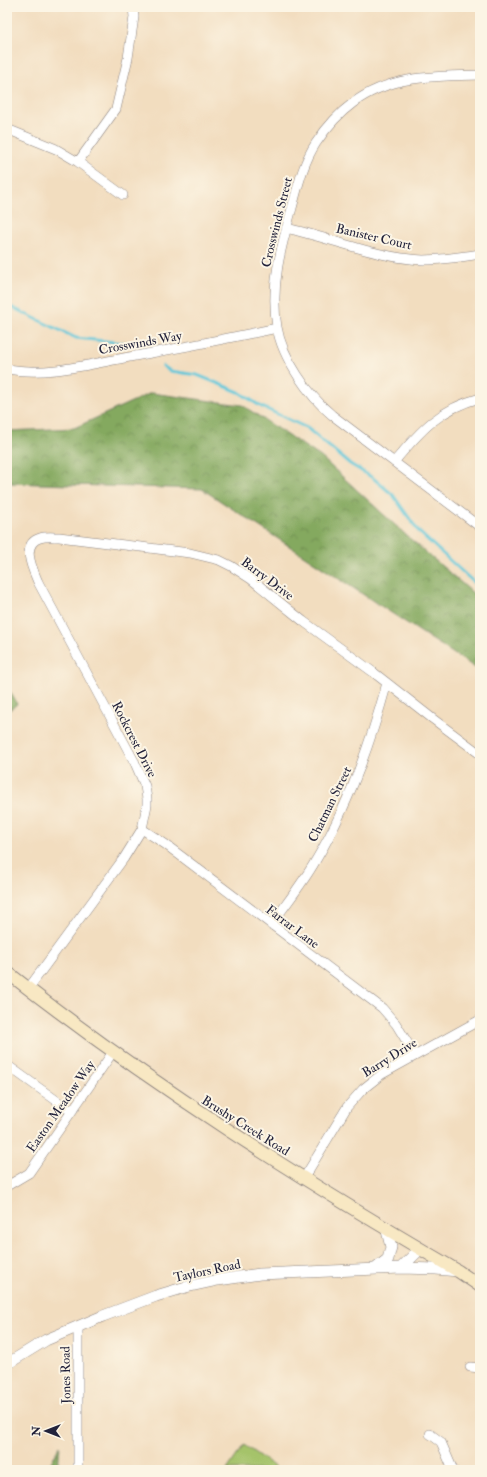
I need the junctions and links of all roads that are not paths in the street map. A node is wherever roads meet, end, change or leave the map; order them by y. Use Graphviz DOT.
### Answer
graph roads {
  1 [pos="133,7"];
  2 [pos="480,76"];
  3 [pos="7,129"];
  4 [pos="78,162"];
  5 [pos="123,195"];
  6 [pos="286,228"];
  7 [pos="480,254"];
  8 [pos="277,328"];
  9 [pos="7,369"];
  10 [pos="480,398"];
  11 [pos="394,462"];
  12 [pos="480,527"];
  13 [pos="36,576"];
  14 [pos="387,683"];
  15 [pos="480,754"];
  16 [pos="142,829"];
  17 [pos="271,925"];
  18 [pos="7,972"];
  19 [pos="28,989"];
  20 [pos="480,1020"];
  21 [pos="113,1052"];
  22 [pos="415,1055"];
  23 [pos="7,1065"];
  24 [pos="71,1111"];
  25 [pos="304,1178"];
  26 [pos="7,1186"];
  27 [pos="386,1227"];
  28 [pos="420,1249"];
  29 [pos="401,1268"];
  30 [pos="375,1269"];
  31 [pos="458,1271"];
  32 [pos="480,1286"];
  33 [pos="78,1328"];
  34 [pos="7,1364"];
  35 [pos="470,1367"];
  36 [pos="480,1368"];
  37 [pos="430,1434"];
  38 [pos="78,1470"];
  39 [pos="453,1470"];
  1 -- 4 [label="street"];
  2 -- 6 [label="street, Crosswinds Street"];
  3 -- 4 [label="street"];
  4 -- 5 [label="street"];
  6 -- 7 [label="street, Banister Court"];
  6 -- 8 [label="street, Crosswinds Street"];
  8 -- 9 [label="street, Crosswinds Way"];
  8 -- 11 [label="street, Crosswinds Street"];
  10 -- 11 [label="street"];
  11 -- 12 [label="street, Crosswinds Street"];
  13 -- 14 [label="street, Barry Drive"];
  13 -- 16 [label="street, Rockcrest Drive"];
  14 -- 15 [label="street, Barry Drive"];
  14 -- 17 [label="street, Chatman Street"];
  16 -- 17 [label="street, Farrar Lane"];
  16 -- 19 [label="street, Rockcrest Drive"];
  17 -- 22 [label="street, Farrar Lane"];
  18 -- 19 [label="main road, Brushy Creek Road"];
  19 -- 21 [label="main road, Brushy Creek Road"];
  20 -- 22 [label="street, Barry Drive"];
  21 -- 24 [label="street, Easton Meadow Way"];
  21 -- 25 [label="main road, Brushy Creek Road"];
  22 -- 25 [label="street, Barry Drive"];
  23 -- 24 [label="street"];
  24 -- 26 [label="street, Easton Meadow Way"];
  25 -- 27 [label="main road, Brushy Creek Road"];
  27 -- 28 [label="main road, Brushy Creek Road"];
  27 -- 30 [label="street"];
  28 -- 29 [label="street"];
  28 -- 31 [label="main road, Brushy Creek Road"];
  29 -- 30 [label="street, Taylors Road"];
  29 -- 31 [label="street, Taylors Road"];
  30 -- 33 [label="street, Taylors Road"];
  31 -- 32 [label="main road, Brushy Creek Road"];
  33 -- 34 [label="street, Taylors Road"];
  33 -- 38 [label="street, Jones Road"];
  35 -- 36 [label="street"];
  37 -- 39 [label="street"];
}
